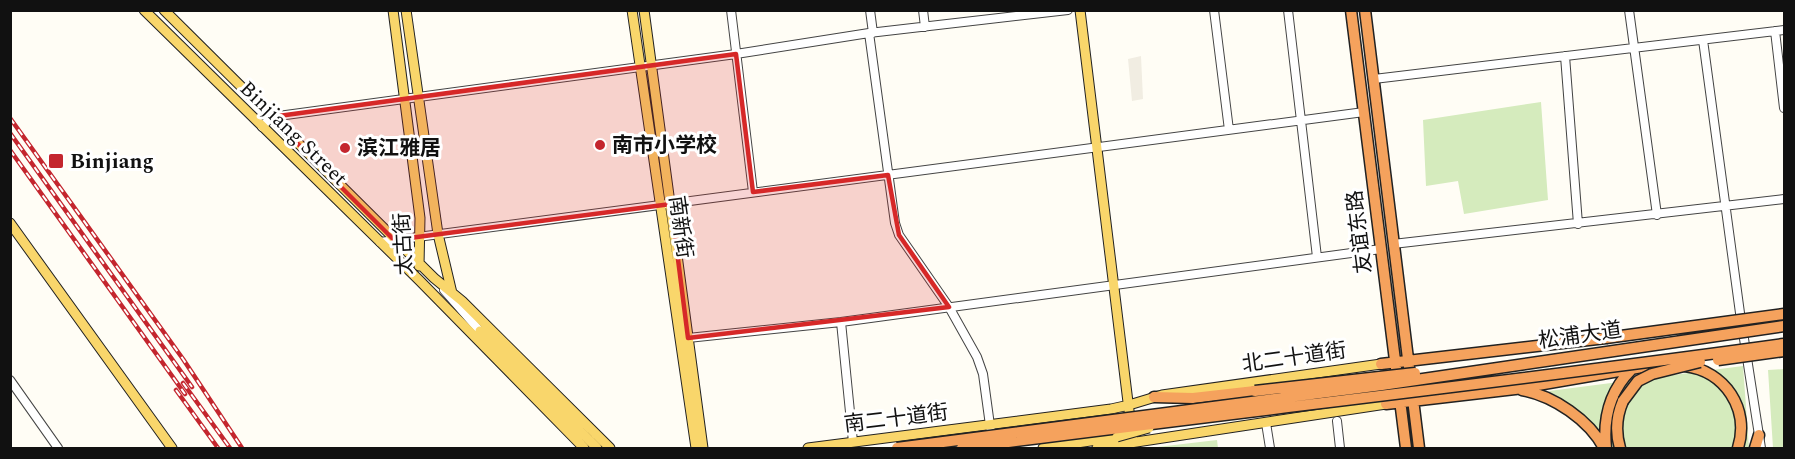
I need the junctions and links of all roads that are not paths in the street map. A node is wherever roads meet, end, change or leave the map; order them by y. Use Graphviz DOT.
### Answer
graph roads {
  1 [pos="144,10"];
  2 [pos="164,10"];
  3 [pos="393,10"];
  4 [pos="406,10"];
  5 [pos="632,10"];
  6 [pos="644,10"];
  7 [pos="731,10"];
  8 [pos="870,10"];
  9 [pos="923,10"];
  10 [pos="1068,10"];
  11 [pos="1080,10"];
  12 [pos="1214,10"];
  13 [pos="1288,10"];
  14 [pos="1351,10"];
  15 [pos="1365,10"];
  16 [pos="1629,10"];
  17 [pos="925,27"];
  18 [pos="1785,30"];
  19 [pos="1775,31"];
  20 [pos="871,33"];
  21 [pos="1703,40"];
  22 [pos="1634,48"];
  23 [pos="736,54"];
  24 [pos="1565,56"];
  25 [pos="652,64"];
  26 [pos="640,66"];
  27 [pos="1374,78"];
  28 [pos="418,98"];
  29 [pos="405,100"];
  30 [pos="1785,108"];
  31 [pos="1364,112"];
  32 [pos="271,117"];
  33 [pos="1301,120"];
  34 [pos="262,127"];
  35 [pos="1229,130"];
  36 [pos="1097,147"];
  37 [pos="888,176"];
  38 [pos="753,192"];
  39 [pos="1785,199"];
  40 [pos="671,203"];
  41 [pos="660,205"];
  42 [pos="1726,206"];
  43 [pos="1657,215"];
  44 [pos="10,223"];
  45 [pos="1578,224"];
  46 [pos="13,233"];
  47 [pos="438,234"];
  48 [pos="420,236"];
  49 [pos="394,240"];
  50 [pos="380,242"];
  51 [pos="1393,244"];
  52 [pos="1381,249"];
  53 [pos="1317,256"];
  54 [pos="420,265"];
  55 [pos="434,278"];
  56 [pos="419,280"];
  57 [pos="1113,286"];
  58 [pos="452,293"];
  59 [pos="949,307"];
  60 [pos="1785,314"];
  61 [pos="842,322"];
  62 [pos="1785,326"];
  63 [pos="480,331"];
  64 [pos="688,338"];
  65 [pos="1785,344"];
  66 [pos="1785,351"];
  67 [pos="1407,361"];
  68 [pos="1394,363"];
  69 [pos="1381,364"];
  70 [pos="1523,364"];
  71 [pos="1631,370"];
  72 [pos="10,380"];
  73 [pos="1515,389"];
  74 [pos="1154,397"];
  75 [pos="1385,400"];
  76 [pos="1413,401"];
  77 [pos="1400,403"];
  78 [pos="1129,405"];
  79 [pos="1176,420"];
  80 [pos="1337,421"];
  81 [pos="1266,423"];
  82 [pos="989,424"];
  83 [pos="1759,435"];
  84 [pos="853,442"];
  85 [pos="1133,443"];
  86 [pos="57,448"];
  87 [pos="167,448"];
  88 [pos="172,448"];
  89 [pos="584,448"];
  90 [pos="597,448"];
  91 [pos="610,448"];
  92 [pos="696,448"];
  93 [pos="703,448"];
  94 [pos="808,448"];
  95 [pos="897,448"];
  96 [pos="962,448"];
  97 [pos="993,448"];
  98 [pos="1043,448"];
  99 [pos="1097,448"];
  100 [pos="1270,448"];
  101 [pos="1340,448"];
  102 [pos="1406,448"];
  103 [pos="1419,448"];
  104 [pos="1605,448"];
  105 [pos="1620,448"];
  106 [pos="1738,448"];
  107 [pos="1755,448"];
  108 [pos="1761,448"];
  1 -- 34 [label="main road, Binjiang Street"];
  2 -- 32 [label="main road"];
  3 -- 29 [label="main road, 太古街"];
  4 -- 28 [label="main road"];
  5 -- 26 [label="main road, 南新街"];
  6 -- 25 [label="main road"];
  7 -- 23 [label="street"];
  8 -- 20 [label="street"];
  9 -- 17 [label="street"];
  10 -- 17 [label="street"];
  11 -- 36 [label="main road"];
  12 -- 35 [label="street"];
  13 -- 33 [label="street"];
  14 -- 31 [label="highway, 友谊东路"];
  15 -- 27 [label="highway, 友谊东路"];
  16 -- 22 [label="street"];
  17 -- 20 [label="street"];
  18 -- 19 [label="street"];
  19 -- 21 [label="street"];
  19 -- 30 [label="street"];
  20 -- 23 [label="street"];
  20 -- 37 [label="street"];
  21 -- 22 [label="street"];
  21 -- 42 [label="street"];
  22 -- 24 [label="street"];
  22 -- 43 [label="street"];
  23 -- 25 [label="street"];
  23 -- 38 [label="street"];
  24 -- 27 [label="street"];
  24 -- 45 [label="street"];
  25 -- 26 [label="street"];
  25 -- 40 [label="main road"];
  26 -- 28 [label="street"];
  26 -- 41 [label="main road, 南新街"];
  27 -- 51 [label="highway, 友谊东路"];
  28 -- 29 [label="street"];
  28 -- 47 [label="main road"];
  29 -- 32 [label="street"];
  29 -- 48 [label="main road, 太古街"];
  31 -- 33 [label="street"];
  31 -- 52 [label="highway, 友谊东路"];
  32 -- 34 [label="street"];
  32 -- 49 [label="main road"];
  33 -- 35 [label="street"];
  33 -- 53 [label="street"];
  34 -- 50 [label="main road, Binjiang Street"];
  35 -- 36 [label="street"];
  36 -- 37 [label="street"];
  36 -- 57 [label="main road"];
  37 -- 38 [label="street"];
  37 -- 59 [label="street"];
  38 -- 40 [label="street"];
  39 -- 42 [label="street"];
  40 -- 41 [label="street"];
  40 -- 64 [label="main road"];
  41 -- 47 [label="street"];
  41 -- 92 [label="main road, 南新街"];
  42 -- 43 [label="street"];
  42 -- 83 [label="street"];
  43 -- 45 [label="street"];
  44 -- 46 [label="main road"];
  45 -- 51 [label="street"];
  46 -- 87 [label="main road"];
  46 -- 88 [label="main road"];
  47 -- 48 [label="street"];
  47 -- 58 [label="main road"];
  48 -- 49 [label="street"];
  48 -- 54 [label="main road, 太古街"];
  49 -- 50 [label="street"];
  49 -- 54 [label="main road"];
  50 -- 56 [label="main road, Binjiang Street"];
  51 -- 67 [label="highway, 友谊东路"];
  52 -- 53 [label="street"];
  52 -- 68 [label="highway, 友谊东路"];
  53 -- 57 [label="street"];
  54 -- 55 [label="main road"];
  54 -- 56 [label="main road, 太古街"];
  55 -- 58 [label="main road, 太古街"];
  55 -- 63 [label="street, 太古街"];
  56 -- 89 [label="main road, 太古街"];
  57 -- 59 [label="street"];
  57 -- 78 [label="main road"];
  58 -- 91 [label="main road, 太古街"];
  59 -- 61 [label="street"];
  59 -- 82 [label="street"];
  60 -- 67 [label="highway, 北二十道街, bridge"];
  61 -- 64 [label="street"];
  61 -- 84 [label="street"];
  62 -- 70 [label="highway, 松浦大道, bridge"];
  63 -- 90 [label="main road, 太古街"];
  64 -- 93 [label="main road"];
  65 -- 75 [label="highway, 松浦大道, bridge"];
  66 -- 105 [label="highway, bridge"];
  67 -- 68 [label="highway, 北二十道街"];
  67 -- 76 [label="highway, 友谊东路"];
  68 -- 69 [label="highway, 北二十道街"];
  68 -- 77 [label="highway, 友谊东路"];
  69 -- 74 [label="main road, 北二十道街"];
  70 -- 74 [label="highway, bridge"];
  70 -- 95 [label="highway, 松浦大道, bridge"];
  71 -- 73 [label="highway"];
  71 -- 104 [label="highway"];
  71 -- 106 [label="highway"];
  72 -- 86 [label="street"];
  73 -- 76 [label="highway"];
  73 -- 104 [label="highway"];
  74 -- 78 [label="main road, 北二十道街"];
  75 -- 77 [label="highway"];
  75 -- 79 [label="highway, bridge"];
  75 -- 81 [label="main road"];
  76 -- 77 [label="highway"];
  76 -- 103 [label="highway, 友谊东路"];
  77 -- 102 [label="highway, 友谊东路"];
  78 -- 82 [label="main road, 北二十道街"];
  78 -- 85 [label="main road"];
  79 -- 96 [label="highway, bridge"];
  79 -- 98 [label="main road, bridge"];
  80 -- 101 [label="street"];
  81 -- 85 [label="main road"];
  81 -- 100 [label="street"];
  82 -- 84 [label="main road, 南二十道街"];
  82 -- 97 [label="street"];
  83 -- 107 [label="highway"];
  83 -- 108 [label="street"];
  84 -- 94 [label="main road, 南二十道街"];
  85 -- 99 [label="main road"];
}
